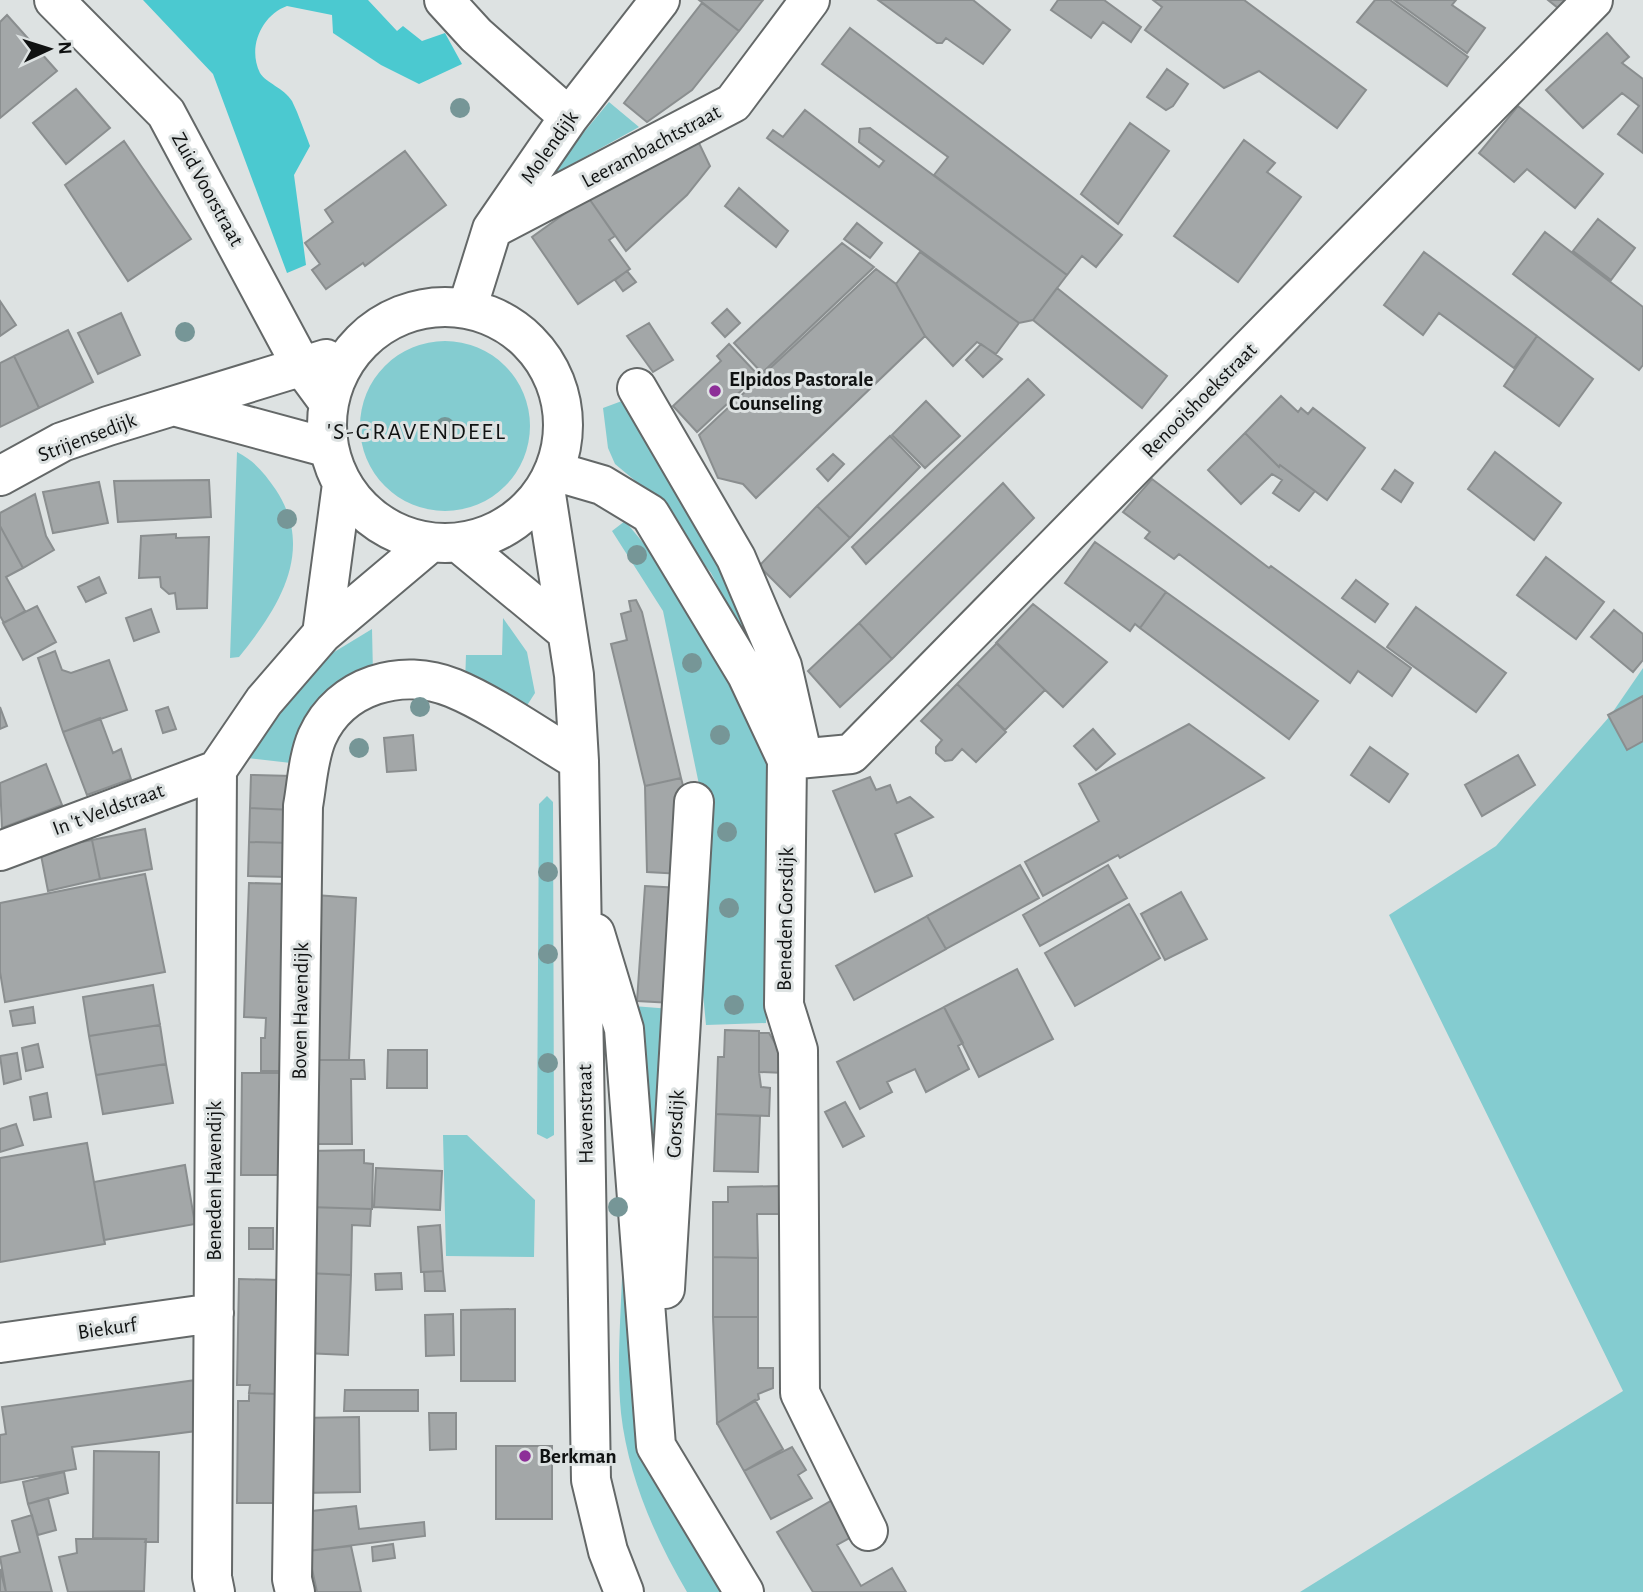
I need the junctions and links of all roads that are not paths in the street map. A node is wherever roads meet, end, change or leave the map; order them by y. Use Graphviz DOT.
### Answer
graph roads {
  1 [pos="54,0"];
  2 [pos="444,0"];
  3 [pos="660,0"];
  4 [pos="810,0"];
  5 [pos="1593,0"];
  6 [pos="569,117"];
  7 [pos="492,229"];
  8 [pos="467,309"];
  9 [pos="350,354"];
  10 [pos="301,365"];
  11 [pos="637,388"];
  12 [pos="329,403"];
  13 [pos="177,407"];
  14 [pos="329,448"];
  15 [pos="2,473"];
  16 [pos="550,480"];
  17 [pos="342,484"];
  18 [pos="444,543"];
  19 [pos="566,632"];
  20 [pos="322,634"];
  21 [pos="795,760"];
  22 [pos="579,761"];
  23 [pos="217,770"];
  24 [pos="694,802"];
  25 [pos="0,851"];
  26 [pos="582,891"];
  27 [pos="214,1313"];
  28 [pos="0,1343"];
  29 [pos="656,1446"];
  30 [pos="868,1531"];
  31 [pos="215,1592"];
  32 [pos="295,1592"];
  33 [pos="625,1592"];
  34 [pos="744,1592"];
  1 -- 10 [label="street, Zuid Voorstraat"];
  2 -- 6 [label="street"];
  3 -- 6 [label="street, Molendijk"];
  4 -- 7 [label="street, Leerambachtstraat"];
  5 -- 21 [label="street, Renooishoekstraat"];
  6 -- 7 [label="street, Molendijk"];
  7 -- 8 [label="street, Molendijk"];
  8 -- 9 [label="street"];
  8 -- 16 [label="street"];
  9 -- 10 [label="street, Strijensedijk"];
  9 -- 12 [label="street"];
  10 -- 12 [label="street, Zuid Voorstraat"];
  10 -- 13 [label="street, Strijensedijk"];
  11 -- 21 [label="street, Beneden Gorsdijk"];
  12 -- 14 [label="street"];
  13 -- 14 [label="street, Strijensedijk"];
  13 -- 15 [label="street, Strijensedijk"];
  14 -- 17 [label="street"];
  16 -- 18 [label="street"];
  16 -- 19 [label="street, Havenstraat"];
  16 -- 21 [label="street, Beneden Gorsdijk"];
  17 -- 18 [label="street"];
  17 -- 20 [label="street"];
  18 -- 19 [label="street"];
  18 -- 20 [label="street"];
  19 -- 22 [label="street, Havenstraat"];
  20 -- 23 [label="street"];
  21 -- 30 [label="street, Beneden Gorsdijk"];
  22 -- 26 [label="street, Havenstraat"];
  22 -- 32 [label="street, Boven Havendijk"];
  23 -- 25 [label="street, In 't Veldstraat"];
  23 -- 27 [label="street, Beneden Havendijk"];
  24 -- 29 [label="street, Gorsdijk"];
  26 -- 29 [label="street, Gorsdijk"];
  26 -- 33 [label="street, Havenstraat"];
  27 -- 28 [label="street, Biekurf"];
  27 -- 31 [label="street, Beneden Havendijk"];
  29 -- 34 [label="street, Gorsdijk"];
}
